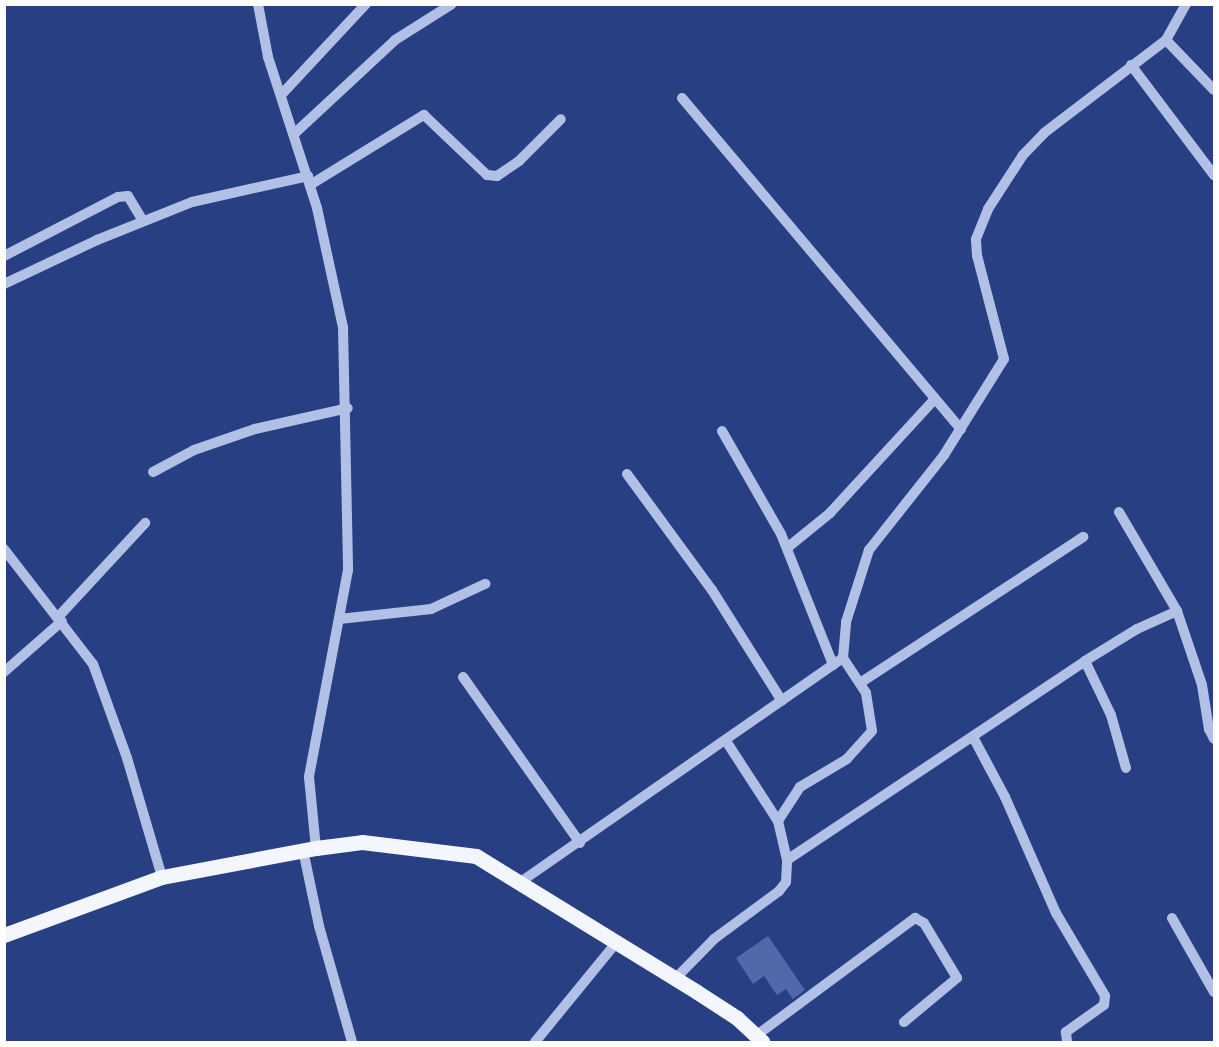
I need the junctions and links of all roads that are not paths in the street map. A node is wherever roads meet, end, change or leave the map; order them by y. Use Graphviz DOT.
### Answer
graph roads {
  1 [pos="258,4"];
  2 [pos="366,4"];
  3 [pos="452,4"];
  4 [pos="1186,4"];
  5 [pos="1166,40"];
  6 [pos="1131,65"];
  7 [pos="1215,90"];
  8 [pos="281,95"];
  9 [pos="682,98"];
  10 [pos="561,119"];
  11 [pos="294,134"];
  12 [pos="1215,175"];
  13 [pos="309,180"];
  14 [pos="143,221"];
  15 [pos="4,256"];
  16 [pos="4,284"];
  17 [pos="935,399"];
  18 [pos="348,408"];
  19 [pos="961,429"];
  20 [pos="722,431"];
  21 [pos="153,472"];
  22 [pos="627,474"];
  23 [pos="1119,512"];
  24 [pos="145,523"];
  25 [pos="1083,537"];
  26 [pos="787,548"];
  27 [pos="6,554"];
  28 [pos="485,584"];
  29 [pos="1177,611"];
  30 [pos="61,619"];
  31 [pos="339,619"];
  32 [pos="1085,661"];
  33 [pos="838,662"];
  34 [pos="4,672"];
  35 [pos="463,677"];
  36 [pos="860,683"];
  37 [pos="782,701"];
  38 [pos="973,737"];
  39 [pos="1215,739"];
  40 [pos="726,741"];
  41 [pos="1126,768"];
  42 [pos="778,821"];
  43 [pos="580,843"];
  44 [pos="309,849"];
  45 [pos="787,860"];
  46 [pos="162,877"];
  47 [pos="519,883"];
  48 [pos="1172,918"];
  49 [pos="4,935"];
  50 [pos="616,943"];
  51 [pos="676,980"];
  52 [pos="1215,992"];
  53 [pos="904,1022"];
  54 [pos="760,1039"];
  55 [pos="352,1042"];
  56 [pos="535,1042"];
  57 [pos="1067,1042"];
  1 -- 8 [label="street"];
  2 -- 8 [label="street"];
  3 -- 11 [label="street"];
  4 -- 5 [label="street"];
  5 -- 6 [label="street"];
  5 -- 7 [label="street"];
  6 -- 12 [label="street"];
  6 -- 19 [label="street"];
  8 -- 11 [label="street"];
  9 -- 17 [label="street"];
  10 -- 13 [label="street"];
  11 -- 13 [label="street"];
  13 -- 14 [label="street"];
  13 -- 18 [label="street"];
  14 -- 15 [label="street"];
  14 -- 16 [label="street"];
  17 -- 19 [label="street"];
  17 -- 26 [label="street"];
  18 -- 21 [label="street"];
  18 -- 31 [label="street"];
  19 -- 33 [label="street"];
  20 -- 26 [label="street"];
  22 -- 37 [label="street"];
  23 -- 29 [label="street"];
  24 -- 30 [label="street"];
  25 -- 36 [label="street"];
  26 -- 33 [label="street"];
  27 -- 30 [label="street"];
  28 -- 31 [label="street"];
  29 -- 32 [label="street"];
  29 -- 39 [label="street"];
  30 -- 34 [label="street"];
  30 -- 46 [label="street"];
  31 -- 44 [label="street"];
  32 -- 38 [label="street"];
  32 -- 41 [label="street"];
  33 -- 36 [label="street"];
  33 -- 37 [label="street"];
  35 -- 43 [label="street"];
  36 -- 42 [label="street"];
  37 -- 40 [label="street"];
  38 -- 45 [label="street"];
  38 -- 57 [label="street"];
  40 -- 42 [label="street"];
  40 -- 43 [label="street"];
  42 -- 45 [label="street"];
  43 -- 47 [label="street"];
  44 -- 46 [label="main road"];
  44 -- 47 [label="main road"];
  44 -- 55 [label="street"];
  45 -- 51 [label="street"];
  46 -- 49 [label="main road"];
  47 -- 50 [label="main road"];
  48 -- 52 [label="street"];
  50 -- 51 [label="main road"];
  50 -- 56 [label="street"];
  51 -- 54 [label="main road"];
  53 -- 54 [label="street"];
}
